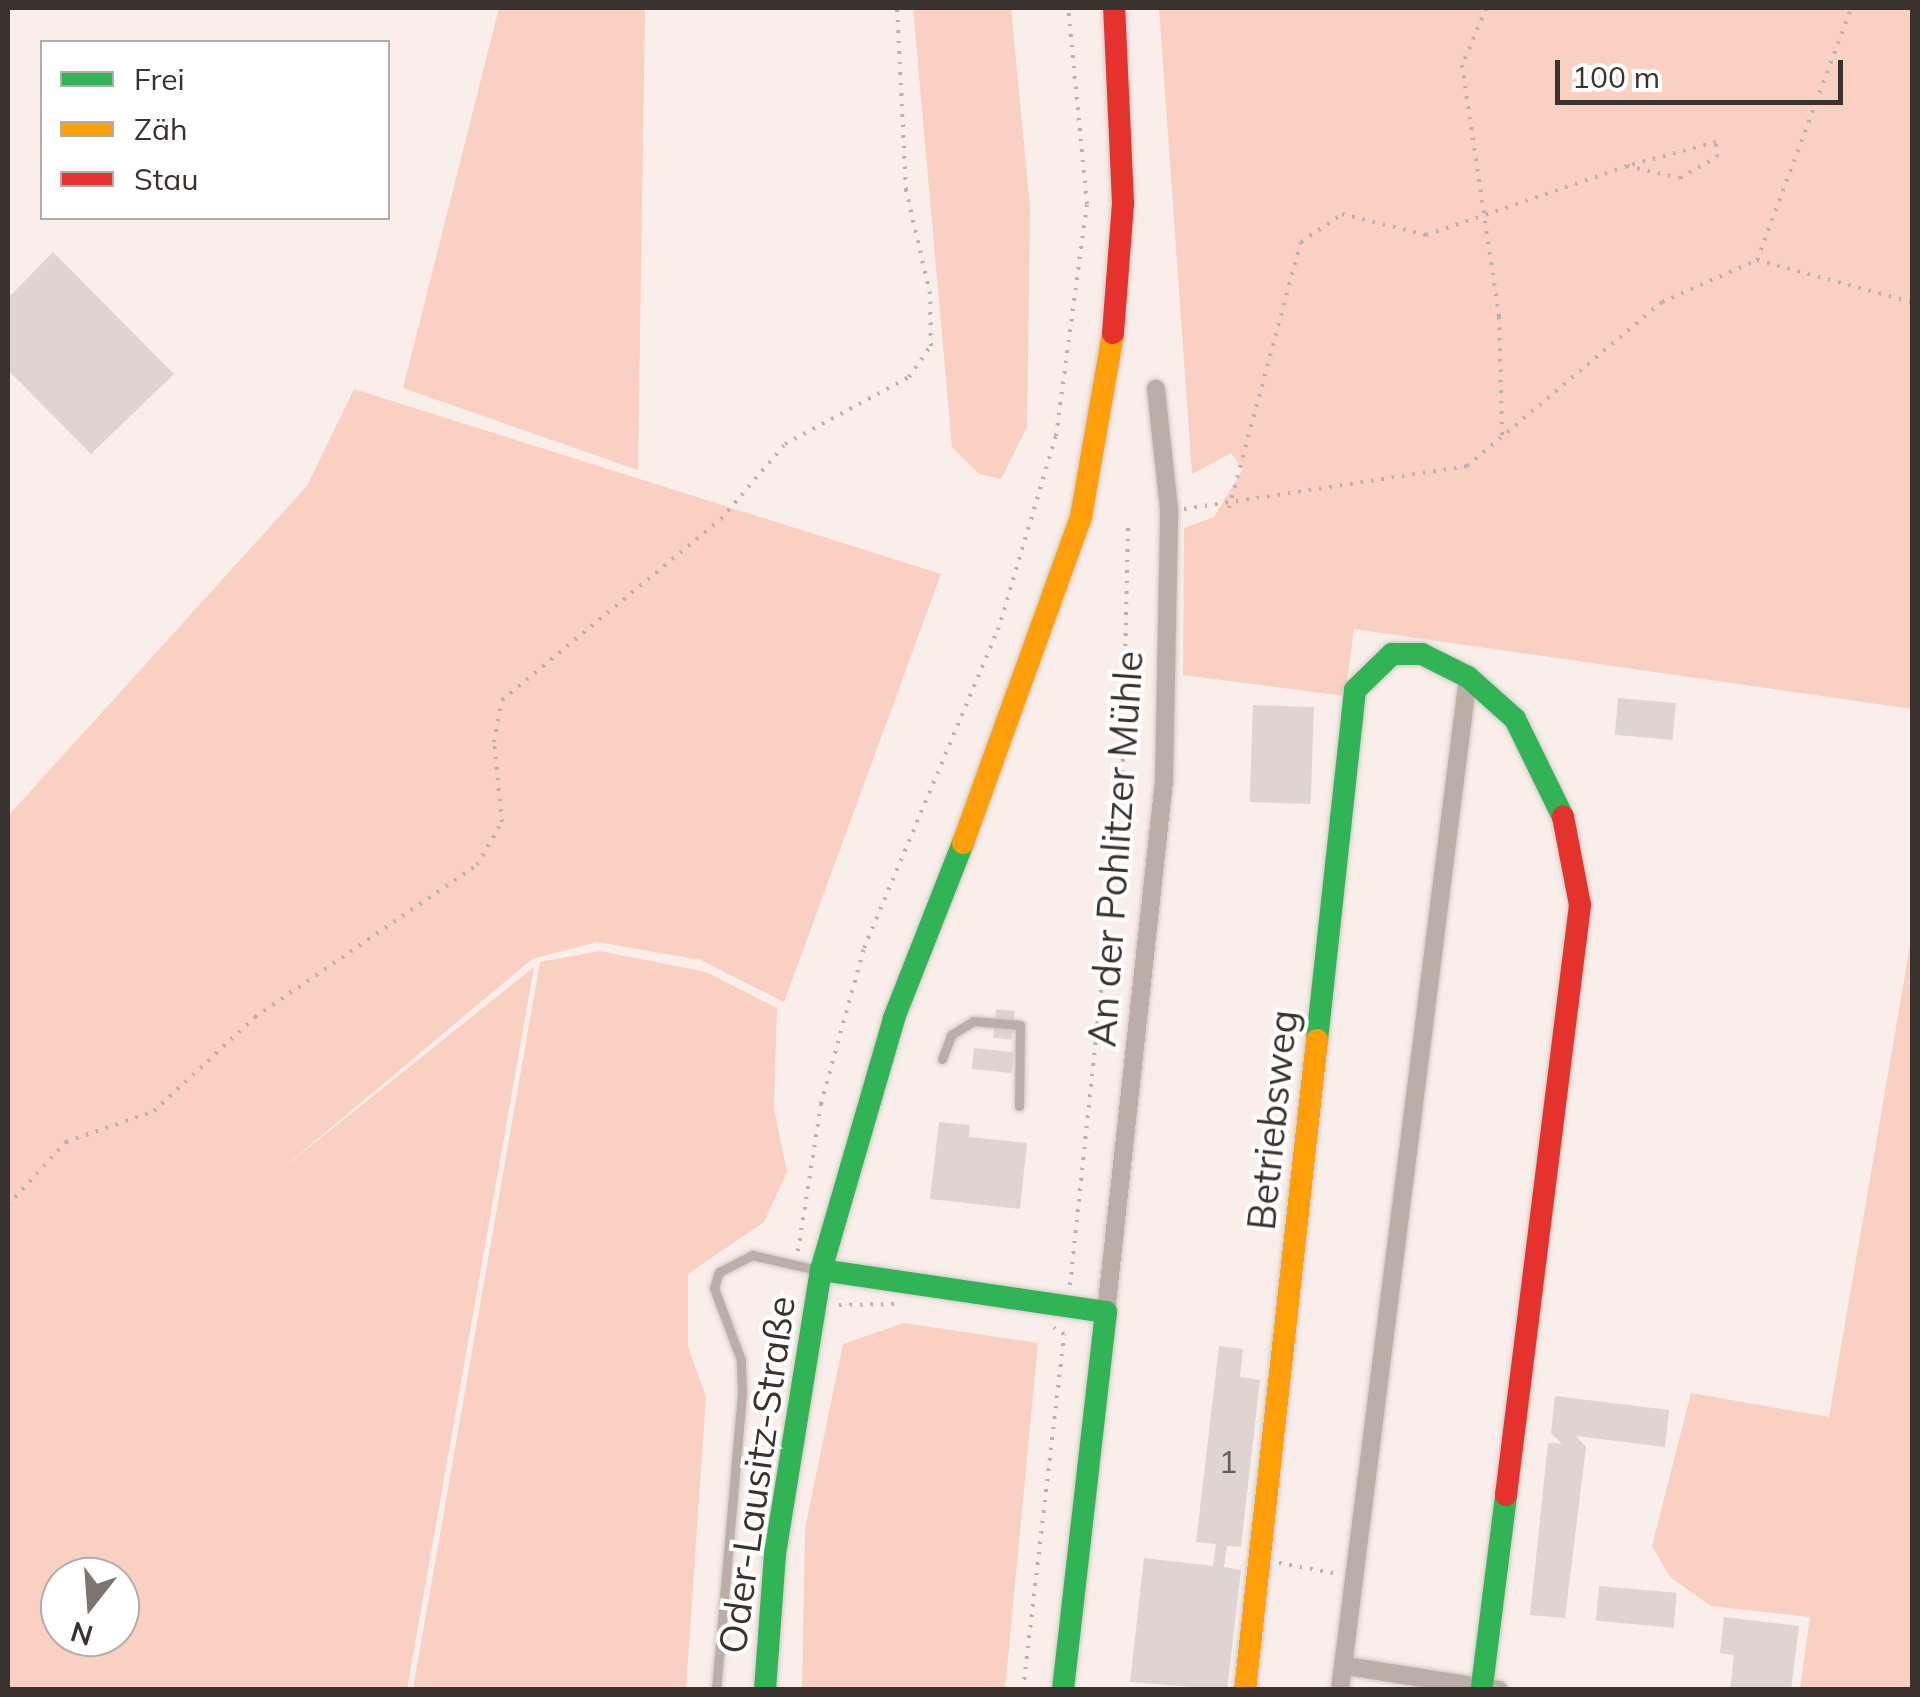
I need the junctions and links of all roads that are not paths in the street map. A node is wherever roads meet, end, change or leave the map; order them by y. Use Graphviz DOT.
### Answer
graph roads {
  1 [pos="1114,8"];
  2 [pos="1156,389"];
  3 [pos="1468,676"];
  4 [pos="942,1059"];
  5 [pos="1019,1106"];
  6 [pos="821,1270"];
  7 [pos="1106,1312"];
  8 [pos="1347,1666"];
  9 [pos="1491,1688"];
  10 [pos="716,1690"];
  11 [pos="765,1690"];
  12 [pos="1062,1690"];
  13 [pos="1245,1690"];
  14 [pos="1340,1690"];
  1 -- 6 [label="main road, Oder-Lausitz-Straße"];
  2 -- 7 [label="street, An der Pohlitzer Mühle"];
  3 -- 8 [label="street"];
  3 -- 9 [label="main road, Betriebsweg"];
  3 -- 13 [label="main road, Betriebsweg"];
  4 -- 5 [label="lane"];
  6 -- 7 [label="main road"];
  6 -- 10 [label="lane"];
  6 -- 11 [label="main road, Oder-Lausitz-Straße"];
  7 -- 12 [label="main road, An der Pohlitzer Mühle"];
  8 -- 9 [label="street, Betriebsweg"];
  8 -- 14 [label="street"];
}
